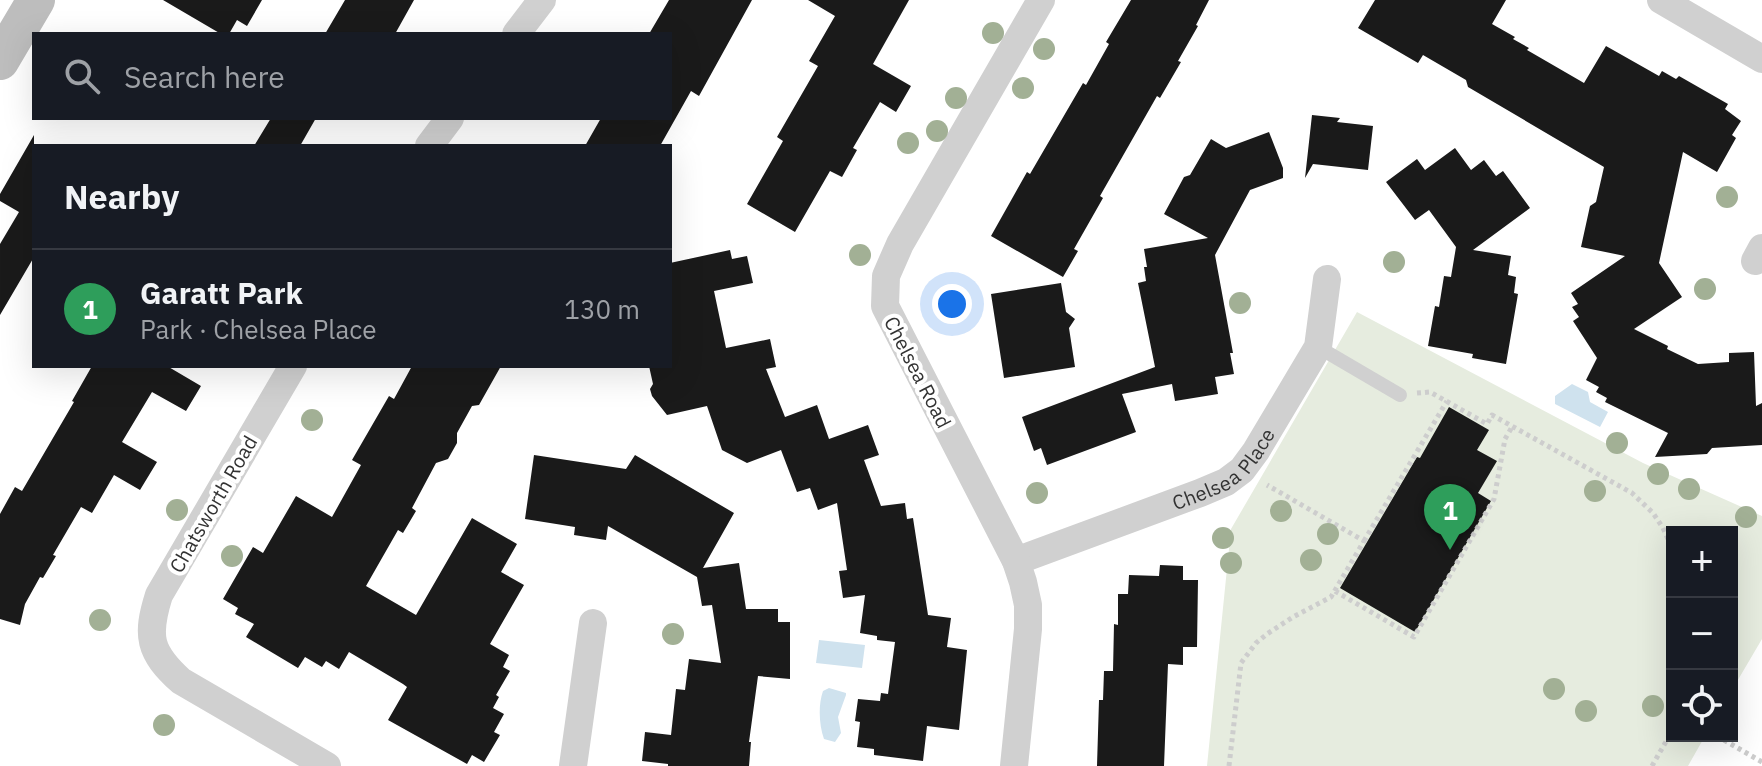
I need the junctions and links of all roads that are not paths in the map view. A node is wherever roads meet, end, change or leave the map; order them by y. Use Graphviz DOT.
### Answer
graph roads {
  1 [pos="36,0"];
  2 [pos="542,0"];
  3 [pos="1041,0"];
  4 [pos="1661,0"];
  5 [pos="518,32"];
  6 [pos="1762,59"];
  7 [pos="0,61"];
  8 [pos="448,120"];
  9 [pos="430,144"];
  10 [pos="1327,279"];
  11 [pos="1318,347"];
  12 [pos="292,368"];
  13 [pos="1400,395"];
  14 [pos="1016,561"];
  15 [pos="593,623"];
  16 [pos="327,766"];
  17 [pos="573,766"];
  18 [pos="1014,766"];
  1 -- 7 [label="main road"];
  2 -- 5 [label="street"];
  3 -- 14 [label="street, Chelsea Road"];
  4 -- 6 [label="street"];
  8 -- 9 [label="street"];
  10 -- 11 [label="street, Chelsea Place"];
  11 -- 13 [label="lane"];
  11 -- 14 [label="street, Chelsea Place"];
  12 -- 16 [label="street, Chatsworth Road"];
  14 -- 18 [label="street, Chelsea Road"];
  15 -- 17 [label="street"];
}
